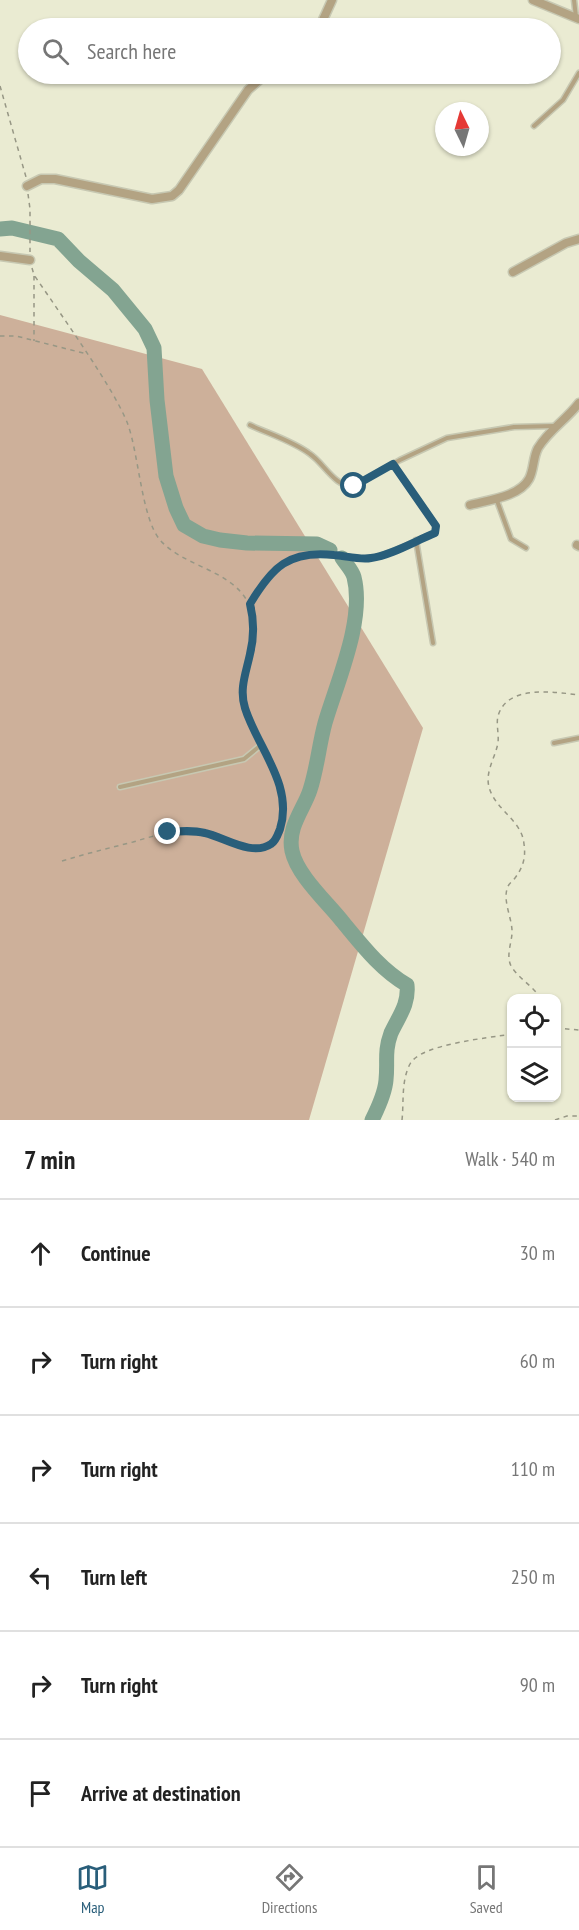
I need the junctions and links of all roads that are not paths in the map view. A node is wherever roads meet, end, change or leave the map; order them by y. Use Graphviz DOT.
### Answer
graph roads {
  1 [pos="332,0"];
  2 [pos="533,0"];
  3 [pos="574,0"];
  4 [pos="322,18"];
  5 [pos="578,19"];
  6 [pos="579,73"];
  7 [pos="255,84"];
  8 [pos="534,126"];
  9 [pos="27,186"];
  10 [pos="579,239"];
  11 [pos="0,256"];
  12 [pos="30,260"];
  13 [pos="513,272"];
  14 [pos="579,403"];
  15 [pos="250,425"];
  16 [pos="555,426"];
  17 [pos="393,464"];
  18 [pos="496,498"];
  19 [pos="470,505"];
  20 [pos="416,540"];
  21 [pos="526,548"];
  22 [pos="250,604"];
  23 [pos="433,643"];
  24 [pos="579,738"];
  25 [pos="554,743"];
  26 [pos="261,745"];
  27 [pos="120,787"];
  1 -- 4 [label="street"];
  2 -- 5 [label="street"];
  3 -- 5 [label="lane"];
  6 -- 8 [label="lane"];
  7 -- 9 [label="street"];
  10 -- 13 [label="street"];
  11 -- 12 [label="street"];
  14 -- 16 [label="street"];
  15 -- 17 [label="lane"];
  16 -- 17 [label="lane"];
  16 -- 18 [label="street"];
  17 -- 20 [label="lane"];
  18 -- 19 [label="street"];
  18 -- 21 [label="lane"];
  20 -- 22 [label="lane"];
  20 -- 23 [label="lane"];
  24 -- 25 [label="lane"];
  26 -- 27 [label="lane"];
}
